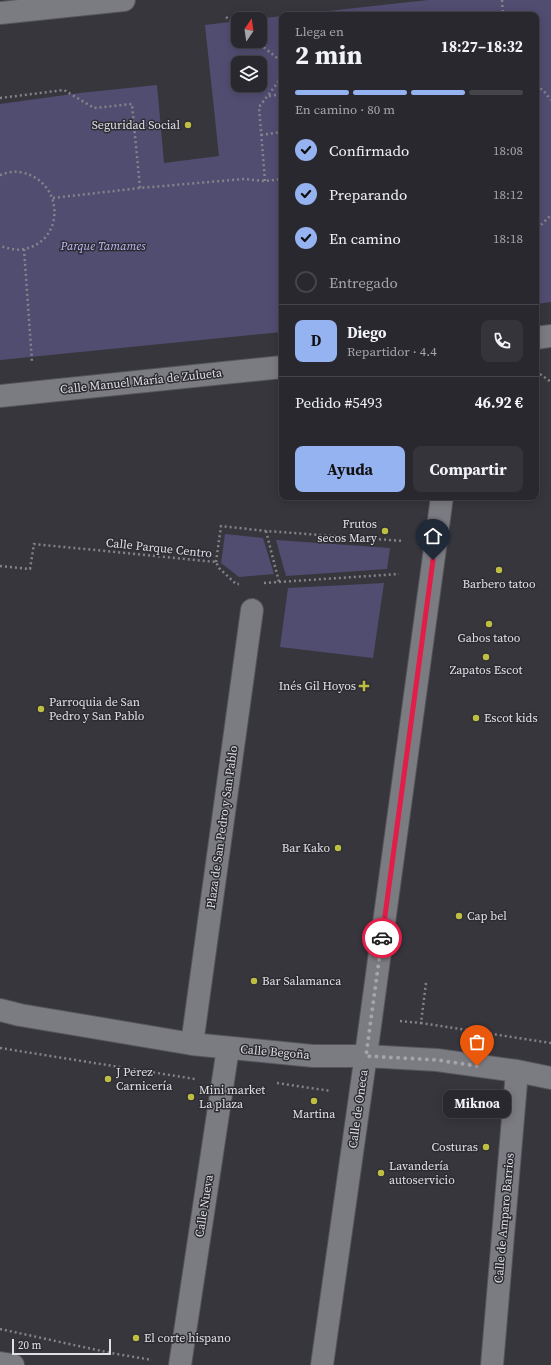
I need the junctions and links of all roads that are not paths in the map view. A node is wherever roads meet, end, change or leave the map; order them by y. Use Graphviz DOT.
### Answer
graph roads {
  1 [pos="124,0"];
  2 [pos="0,13"];
  3 [pos="551,336"];
  4 [pos="539,338"];
  5 [pos="279,367"];
  6 [pos="0,396"];
  7 [pos="442,500"];
  8 [pos="252,610"];
  9 [pos="0,1010"];
  10 [pos="192,1044"];
  11 [pos="228,1048"];
  12 [pos="366,1056"];
  13 [pos="517,1071"];
  14 [pos="551,1078"];
  15 [pos="0,1363"];
  16 [pos="13,1365"];
  17 [pos="180,1365"];
  18 [pos="322,1365"];
  19 [pos="492,1365"];
  1 -- 2 [label="street"];
  3 -- 4 [label="street"];
  5 -- 6 [label="street, Calle Manuel María de Zulueta"];
  7 -- 12 [label="street, Calle de Oneca"];
  8 -- 10 [label="street, Plaza de San Pedro y San Pablo"];
  9 -- 10 [label="street, Calle Begoña"];
  10 -- 11 [label="street, Calle Begoña"];
  11 -- 12 [label="street, Calle Begoña"];
  11 -- 17 [label="street, Calle Nueva"];
  12 -- 13 [label="street, Calle Begoña"];
  12 -- 18 [label="street, Calle de Oneca"];
  13 -- 14 [label="street, Calle Begoña"];
  13 -- 19 [label="street, Calle de Amparo Barrios"];
  15 -- 16 [label="street"];
}
